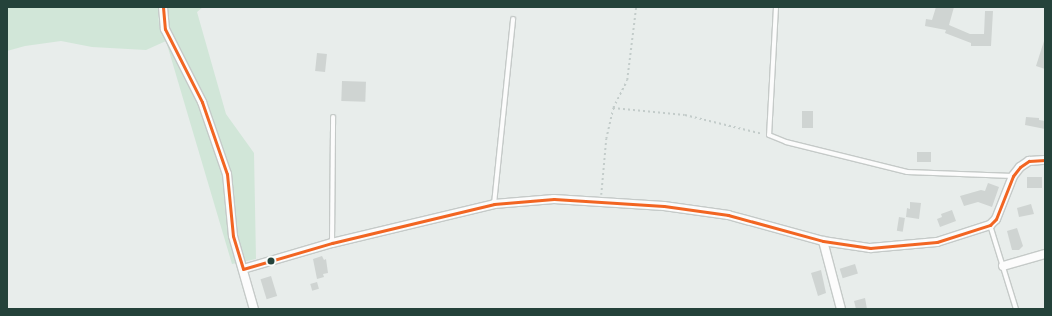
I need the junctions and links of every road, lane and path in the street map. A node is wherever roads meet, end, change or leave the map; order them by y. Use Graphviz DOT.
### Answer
graph roads {
  1 [pos="163,7"];
  2 [pos="636,7"];
  3 [pos="776,7"];
  4 [pos="513,18"];
  5 [pos="613,108"];
  6 [pos="332,117"];
  7 [pos="769,136"];
  8 [pos="1045,160"];
  9 [pos="1013,176"];
  10 [pos="601,200"];
  11 [pos="494,204"];
  12 [pos="990,225"];
  13 [pos="823,241"];
  14 [pos="332,243"];
  15 [pos="1045,254"];
  16 [pos="1003,266"];
  17 [pos="243,270"];
  18 [pos="254,309"];
  19 [pos="841,309"];
  20 [pos="1016,309"];
  1 -- 17 [label="street"];
  2 -- 5 [label="path"];
  3 -- 7 [label="lane"];
  4 -- 11 [label="lane"];
  5 -- 7 [label="path"];
  5 -- 10 [label="path"];
  6 -- 14 [label="lane"];
  7 -- 9 [label="lane"];
  8 -- 9 [label="street"];
  9 -- 12 [label="street"];
  10 -- 11 [label="street"];
  10 -- 13 [label="street"];
  11 -- 14 [label="street"];
  12 -- 13 [label="street"];
  12 -- 16 [label="lane"];
  13 -- 19 [label="street"];
  14 -- 17 [label="street"];
  15 -- 16 [label="street"];
  16 -- 20 [label="lane"];
  17 -- 18 [label="street"];
}
